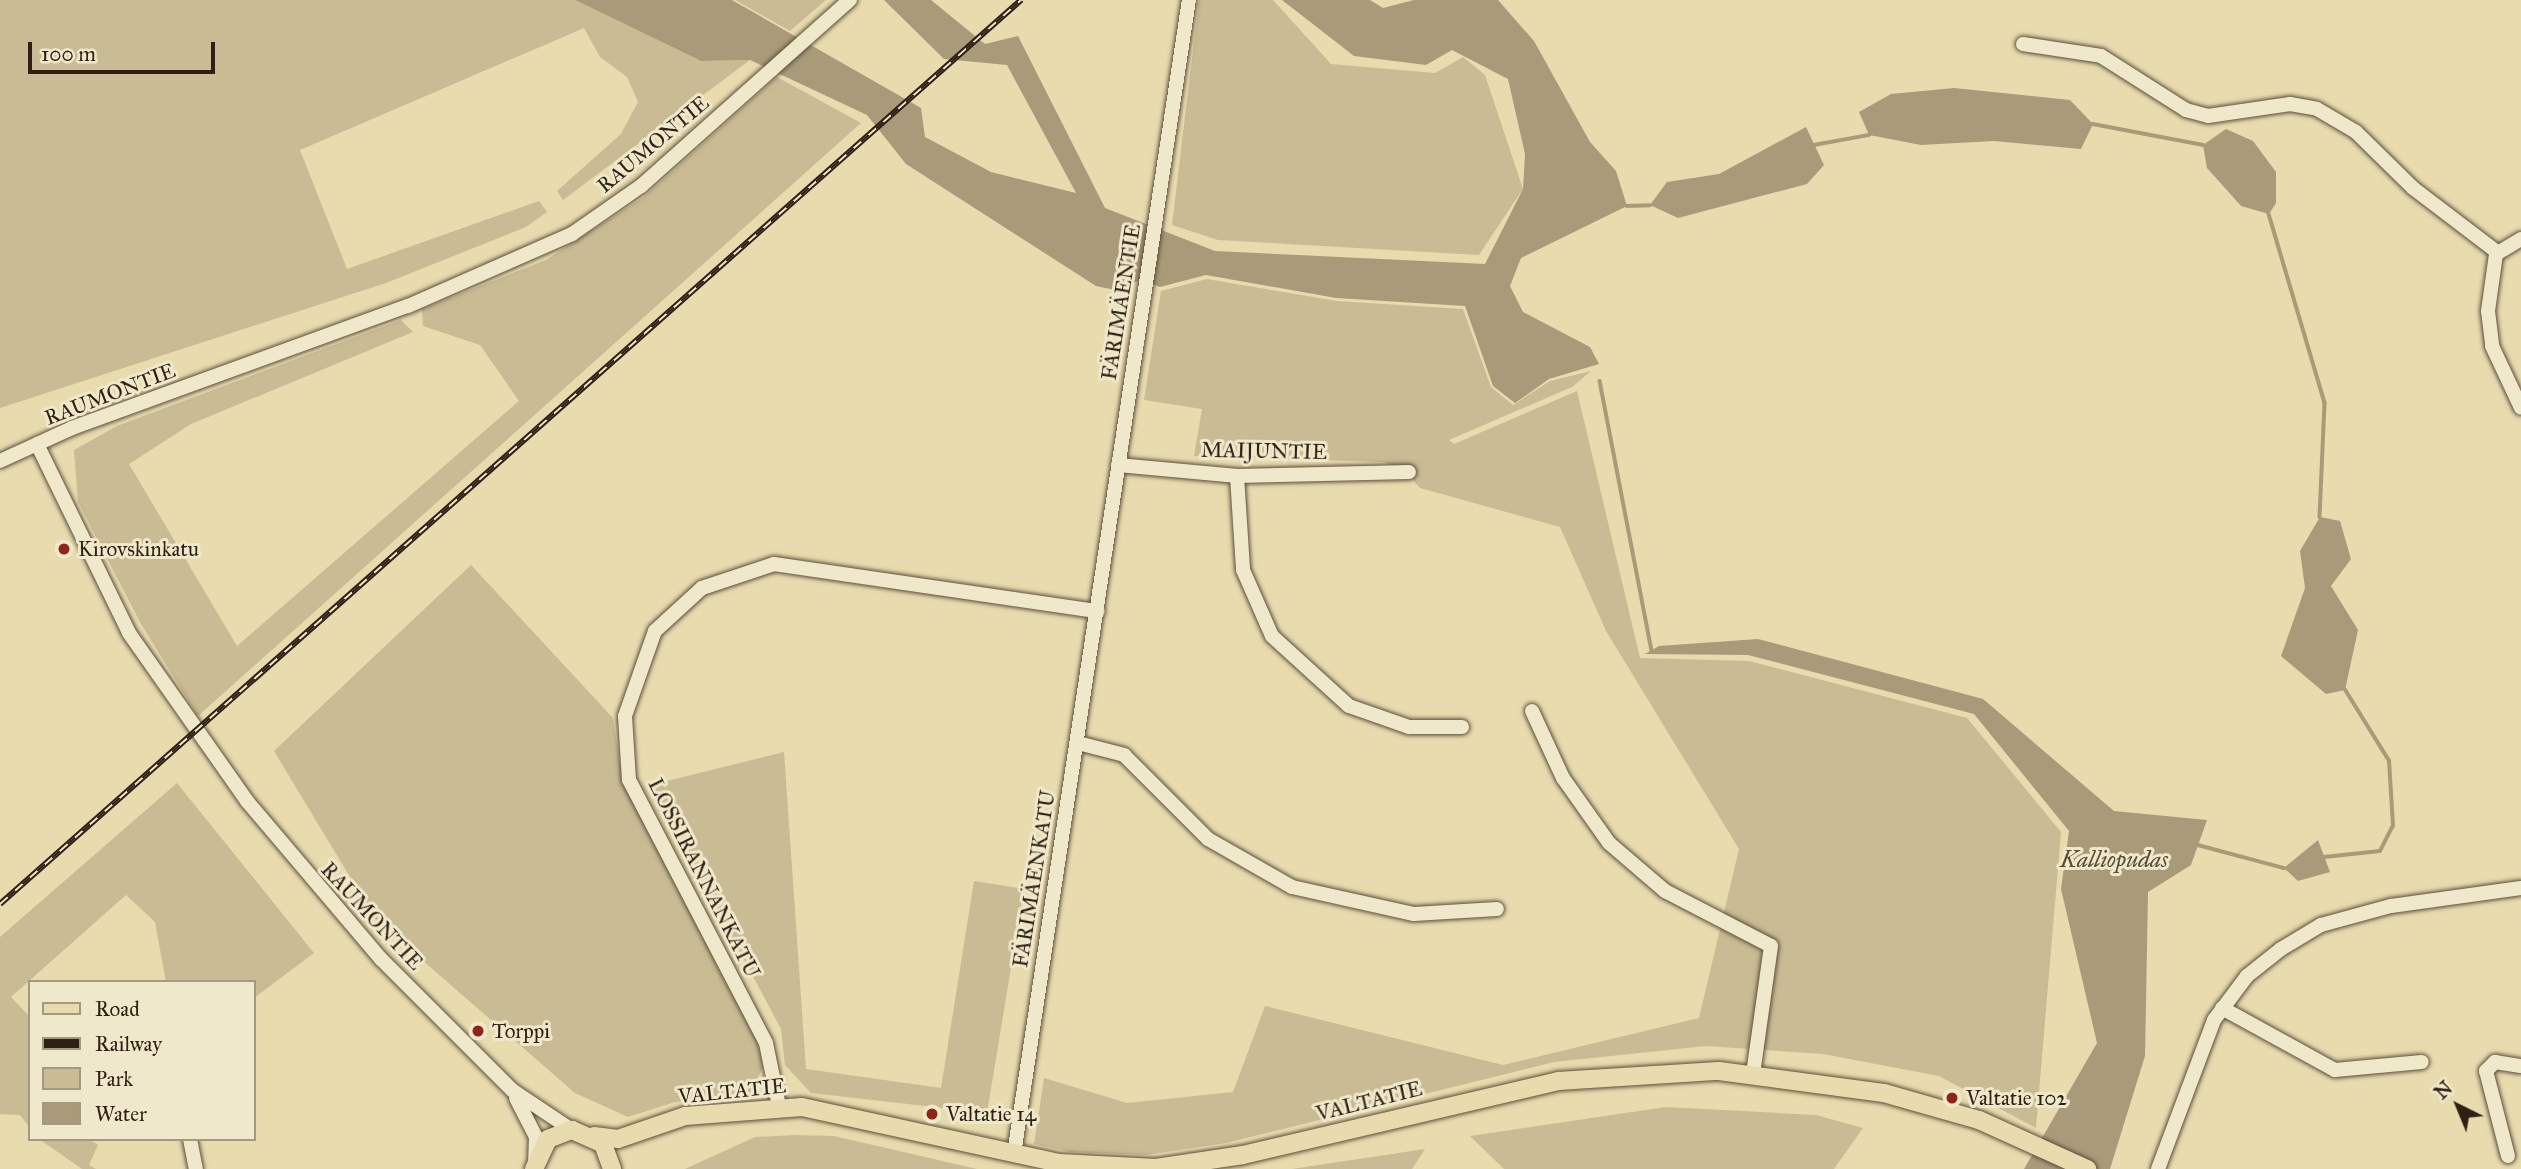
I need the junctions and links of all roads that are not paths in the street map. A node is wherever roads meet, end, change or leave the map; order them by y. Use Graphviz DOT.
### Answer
graph roads {
  1 [pos="850,0"];
  2 [pos="1189,0"];
  3 [pos="2023,44"];
  4 [pos="2521,239"];
  5 [pos="2497,252"];
  6 [pos="2521,408"];
  7 [pos="37,444"];
  8 [pos="0,461"];
  9 [pos="1118,465"];
  10 [pos="1409,472"];
  11 [pos="1237,476"];
  12 [pos="1098,611"];
  13 [pos="1532,711"];
  14 [pos="1462,727"];
  15 [pos="1078,743"];
  16 [pos="2521,888"];
  17 [pos="1497,909"];
  18 [pos="2222,1008"];
  19 [pos="2422,1062"];
  20 [pos="2521,1066"];
  21 [pos="1753,1073"];
  22 [pos="512,1090"];
  23 [pos="779,1106"];
  24 [pos="653,1128"];
  25 [pos="572,1130"];
  26 [pos="594,1136"];
  27 [pos="190,1141"];
  28 [pos="1014,1154"];
  29 [pos="2508,1156"];
  30 [pos="534,1165"];
  31 [pos="612,1168"];
  32 [pos="196,1169"];
  33 [pos="2087,1169"];
  34 [pos="2158,1169"];
  1 -- 7 [label="street, RAUMONTIE"];
  2 -- 9 [label="street, FÄRIMÄENTIE"];
  3 -- 5 [label="street"];
  4 -- 5 [label="street"];
  5 -- 6 [label="street"];
  7 -- 8 [label="street"];
  7 -- 22 [label="street, RAUMONTIE"];
  9 -- 11 [label="street, MAIJUNTIE"];
  9 -- 12 [label="street, FÄRIMÄENTIE"];
  10 -- 11 [label="street, MAIJUNTIE"];
  11 -- 14 [label="street"];
  12 -- 15 [label="street, FÄRIMÄENKATU"];
  12 -- 23 [label="street, LOSSIRANNANKATU"];
  13 -- 21 [label="street"];
  15 -- 17 [label="street"];
  15 -- 28 [label="street, FÄRIMÄENKATU"];
  16 -- 18 [label="street"];
  18 -- 19 [label="street"];
  18 -- 34 [label="street"];
  20 -- 29 [label="street"];
  21 -- 28 [label="main road, VALTATIE"];
  21 -- 33 [label="main road, VALTATIE"];
  22 -- 25 [label="street, RAUMONTIE"];
  22 -- 30 [label="street, RAUMONTIE"];
  23 -- 24 [label="main road, VALTATIE"];
  23 -- 28 [label="main road, VALTATIE"];
  24 -- 26 [label="main road, VALTATIE"];
  24 -- 31 [label="main road, VALTATIE"];
  25 -- 26 [label="main road, VALTATIE"];
  25 -- 30 [label="main road"];
  26 -- 31 [label="main road"];
  27 -- 32 [label="street"];
}
